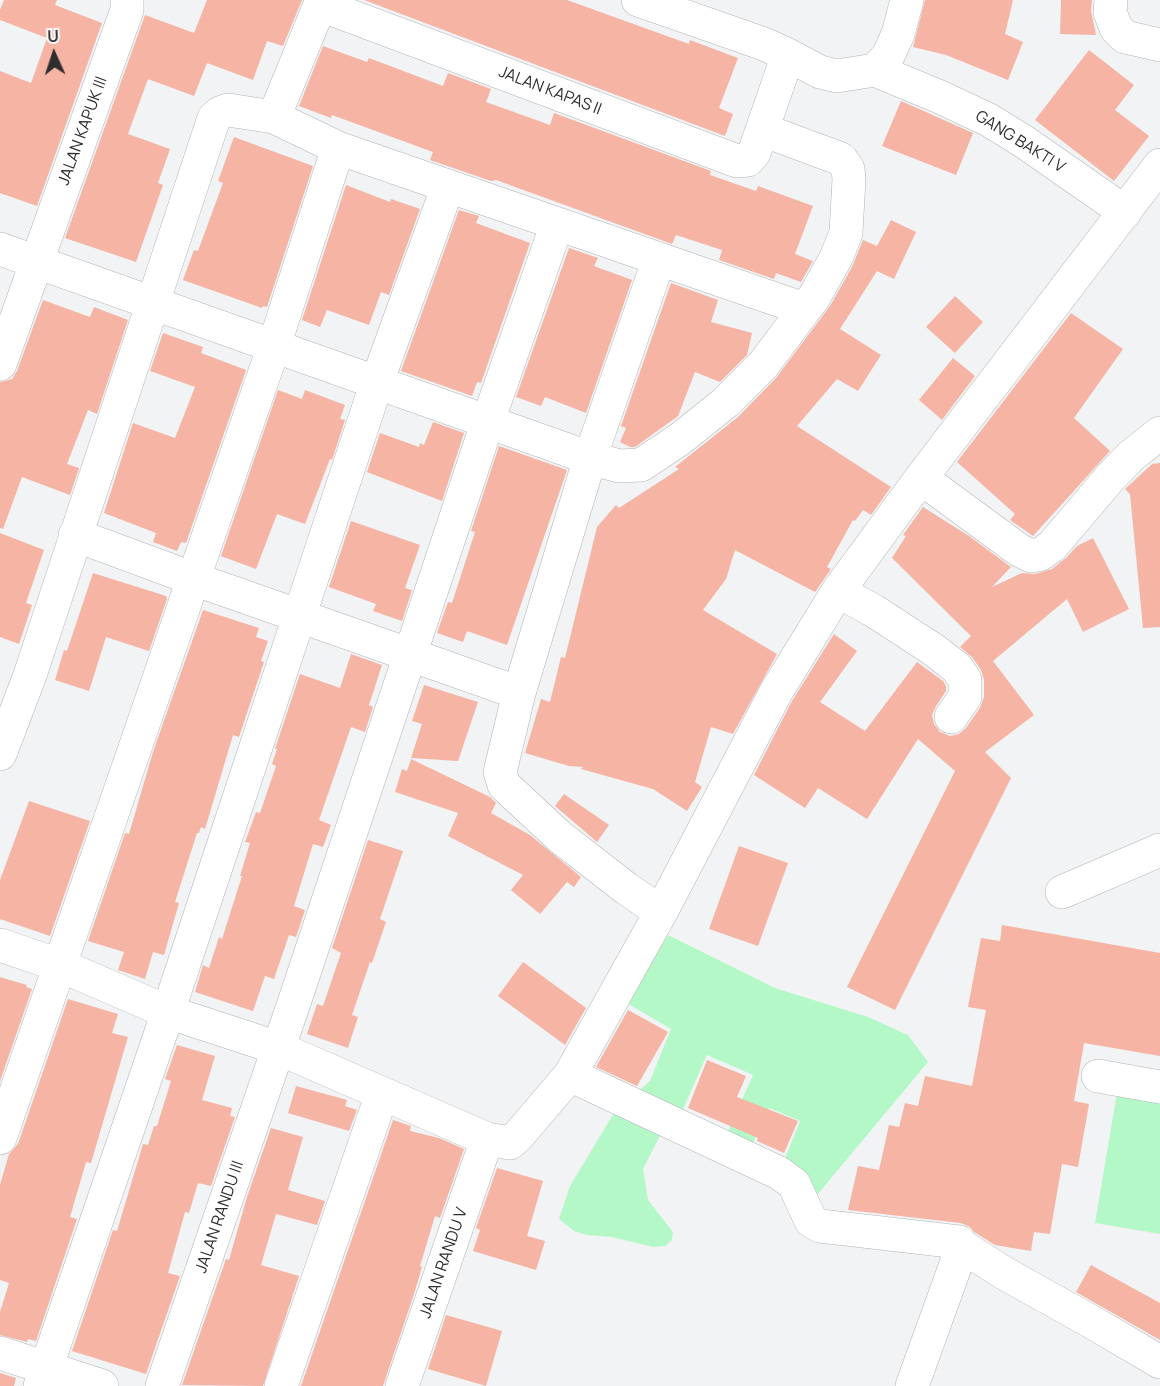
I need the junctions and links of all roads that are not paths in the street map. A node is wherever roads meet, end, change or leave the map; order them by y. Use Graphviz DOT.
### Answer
graph roads {
  1 [pos="128,0"];
  2 [pos="638,0"];
  3 [pos="907,0"];
  4 [pos="1111,0"];
  5 [pos="321,2"];
  6 [pos="1160,45"];
  7 [pos="788,55"];
  8 [pos="875,70"];
  9 [pos="274,117"];
  10 [pos="763,130"];
  11 [pos="338,148"];
  12 [pos="1160,165"];
  13 [pos="448,186"];
  14 [pos="1125,212"];
  15 [pos="558,224"];
  16 [pos="0,249"];
  17 [pos="659,259"];
  18 [pos="35,262"];
  19 [pos="152,303"];
  20 [pos="804,309"];
  21 [pos="274,346"];
  22 [pos="0,364"];
  23 [pos="376,382"];
  24 [pos="488,421"];
  25 [pos="1160,433"];
  26 [pos="590,458"];
  27 [pos="921,478"];
  28 [pos="75,535"];
  29 [pos="194,579"];
  30 [pos="838,591"];
  31 [pos="298,614"];
  32 [pos="411,655"];
  33 [pos="519,693"];
  34 [pos="951,717"];
  35 [pos="0,754"];
  36 [pos="1160,850"];
  37 [pos="1062,892"];
  38 [pos="661,912"];
  39 [pos="0,945"];
  40 [pos="59,965"];
  41 [pos="168,1012"];
  42 [pos="278,1048"];
  43 [pos="570,1075"];
  44 [pos="1098,1076"];
  45 [pos="1160,1087"];
  46 [pos="382,1094"];
  47 [pos="0,1138"];
  48 [pos="486,1139"];
  49 [pos="960,1245"];
  50 [pos="0,1353"];
  51 [pos="1160,1362"];
  52 [pos="43,1377"];
  53 [pos="102,1386"];
  54 [pos="162,1386"];
  55 [pos="281,1386"];
  56 [pos="402,1386"];
  57 [pos="912,1386"];
  1 -- 18 [label="street, JALAN KAPUK III"];
  2 -- 7 [label="street"];
  3 -- 8 [label="street"];
  4 -- 6 [label="street"];
  5 -- 9 [label="street"];
  5 -- 10 [label="street, JALAN KAPAS II"];
  7 -- 8 [label="street"];
  7 -- 10 [label="street, JALAN KAPAS II"];
  8 -- 14 [label="street, GANG BAKTI V"];
  9 -- 11 [label="street"];
  9 -- 19 [label="street"];
  10 -- 20 [label="street"];
  11 -- 13 [label="street"];
  11 -- 21 [label="street"];
  12 -- 14 [label="street"];
  13 -- 15 [label="street"];
  13 -- 23 [label="street"];
  14 -- 27 [label="street"];
  15 -- 17 [label="street"];
  15 -- 24 [label="street, JALAN RANDU III"];
  16 -- 18 [label="street"];
  17 -- 20 [label="street"];
  17 -- 26 [label="street"];
  18 -- 19 [label="street"];
  18 -- 22 [label="street, JALAN KAPUK III"];
  19 -- 21 [label="street"];
  19 -- 28 [label="street"];
  20 -- 26 [label="street"];
  21 -- 23 [label="street"];
  21 -- 29 [label="street"];
  23 -- 24 [label="street"];
  23 -- 31 [label="street"];
  24 -- 26 [label="street"];
  24 -- 32 [label="street, JALAN RANDU III"];
  25 -- 27 [label="street"];
  26 -- 33 [label="street"];
  27 -- 30 [label="street"];
  28 -- 29 [label="street"];
  28 -- 35 [label="street"];
  29 -- 31 [label="street"];
  29 -- 40 [label="street"];
  30 -- 34 [label="street"];
  30 -- 38 [label="street"];
  31 -- 32 [label="street"];
  31 -- 41 [label="street"];
  32 -- 33 [label="street"];
  32 -- 42 [label="street, JALAN RANDU III"];
  33 -- 38 [label="street"];
  36 -- 37 [label="street"];
  38 -- 43 [label="street"];
  39 -- 40 [label="street"];
  40 -- 41 [label="street"];
  40 -- 47 [label="street"];
  41 -- 42 [label="street"];
  41 -- 52 [label="street"];
  42 -- 46 [label="street"];
  42 -- 54 [label="street, JALAN RANDU III"];
  43 -- 48 [label="street"];
  43 -- 49 [label="street"];
  44 -- 45 [label="street"];
  46 -- 48 [label="street"];
  46 -- 55 [label="street"];
  48 -- 56 [label="street, JALAN RANDU V"];
  49 -- 51 [label="street"];
  49 -- 57 [label="street"];
  50 -- 52 [label="street"];
  52 -- 53 [label="street"];
}
